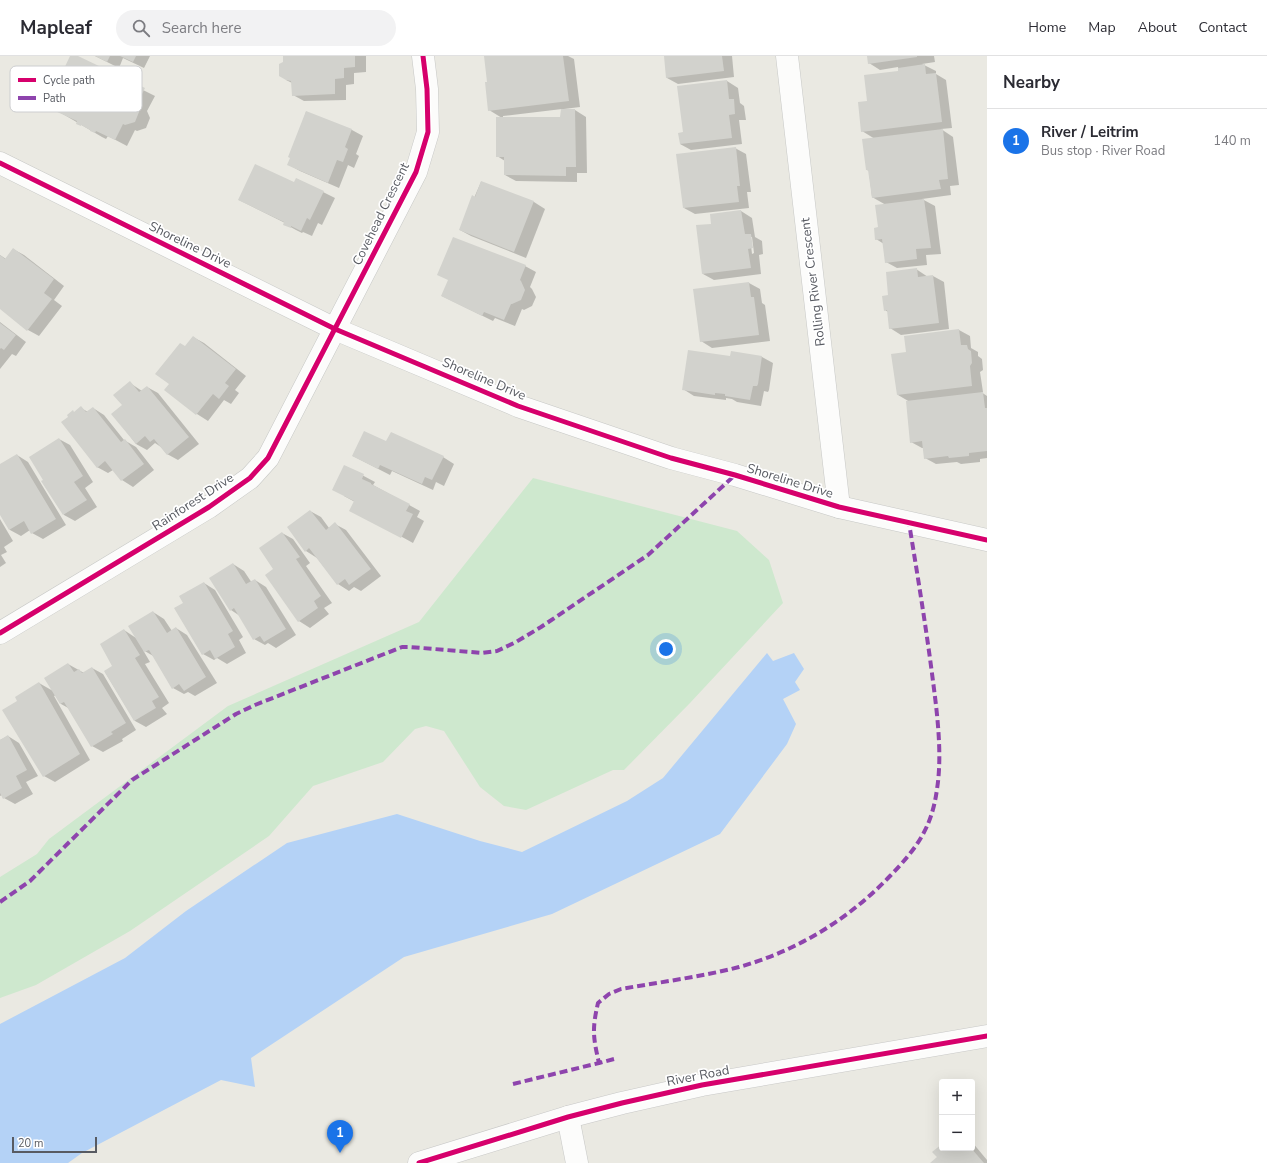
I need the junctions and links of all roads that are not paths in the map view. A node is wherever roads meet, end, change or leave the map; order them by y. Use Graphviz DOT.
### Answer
graph roads {
  1 [pos="423,56"];
  2 [pos="787,56"];
  3 [pos="0,163"];
  4 [pos="335,328"];
  5 [pos="839,507"];
  6 [pos="987,540"];
  7 [pos="0,632"];
  8 [pos="987,1036"];
  9 [pos="568,1117"];
  10 [pos="419,1163"];
  11 [pos="578,1163"];
  1 -- 4 [label="street, Covehead Crescent"];
  2 -- 5 [label="street, Rolling River Crescent"];
  3 -- 4 [label="street, Shoreline Drive"];
  4 -- 5 [label="street, Shoreline Drive"];
  4 -- 7 [label="street, Rainforest Drive"];
  5 -- 6 [label="street, Shoreline Drive"];
  8 -- 9 [label="street, River Road"];
  9 -- 10 [label="street, River Road"];
  9 -- 11 [label="street"];
}
